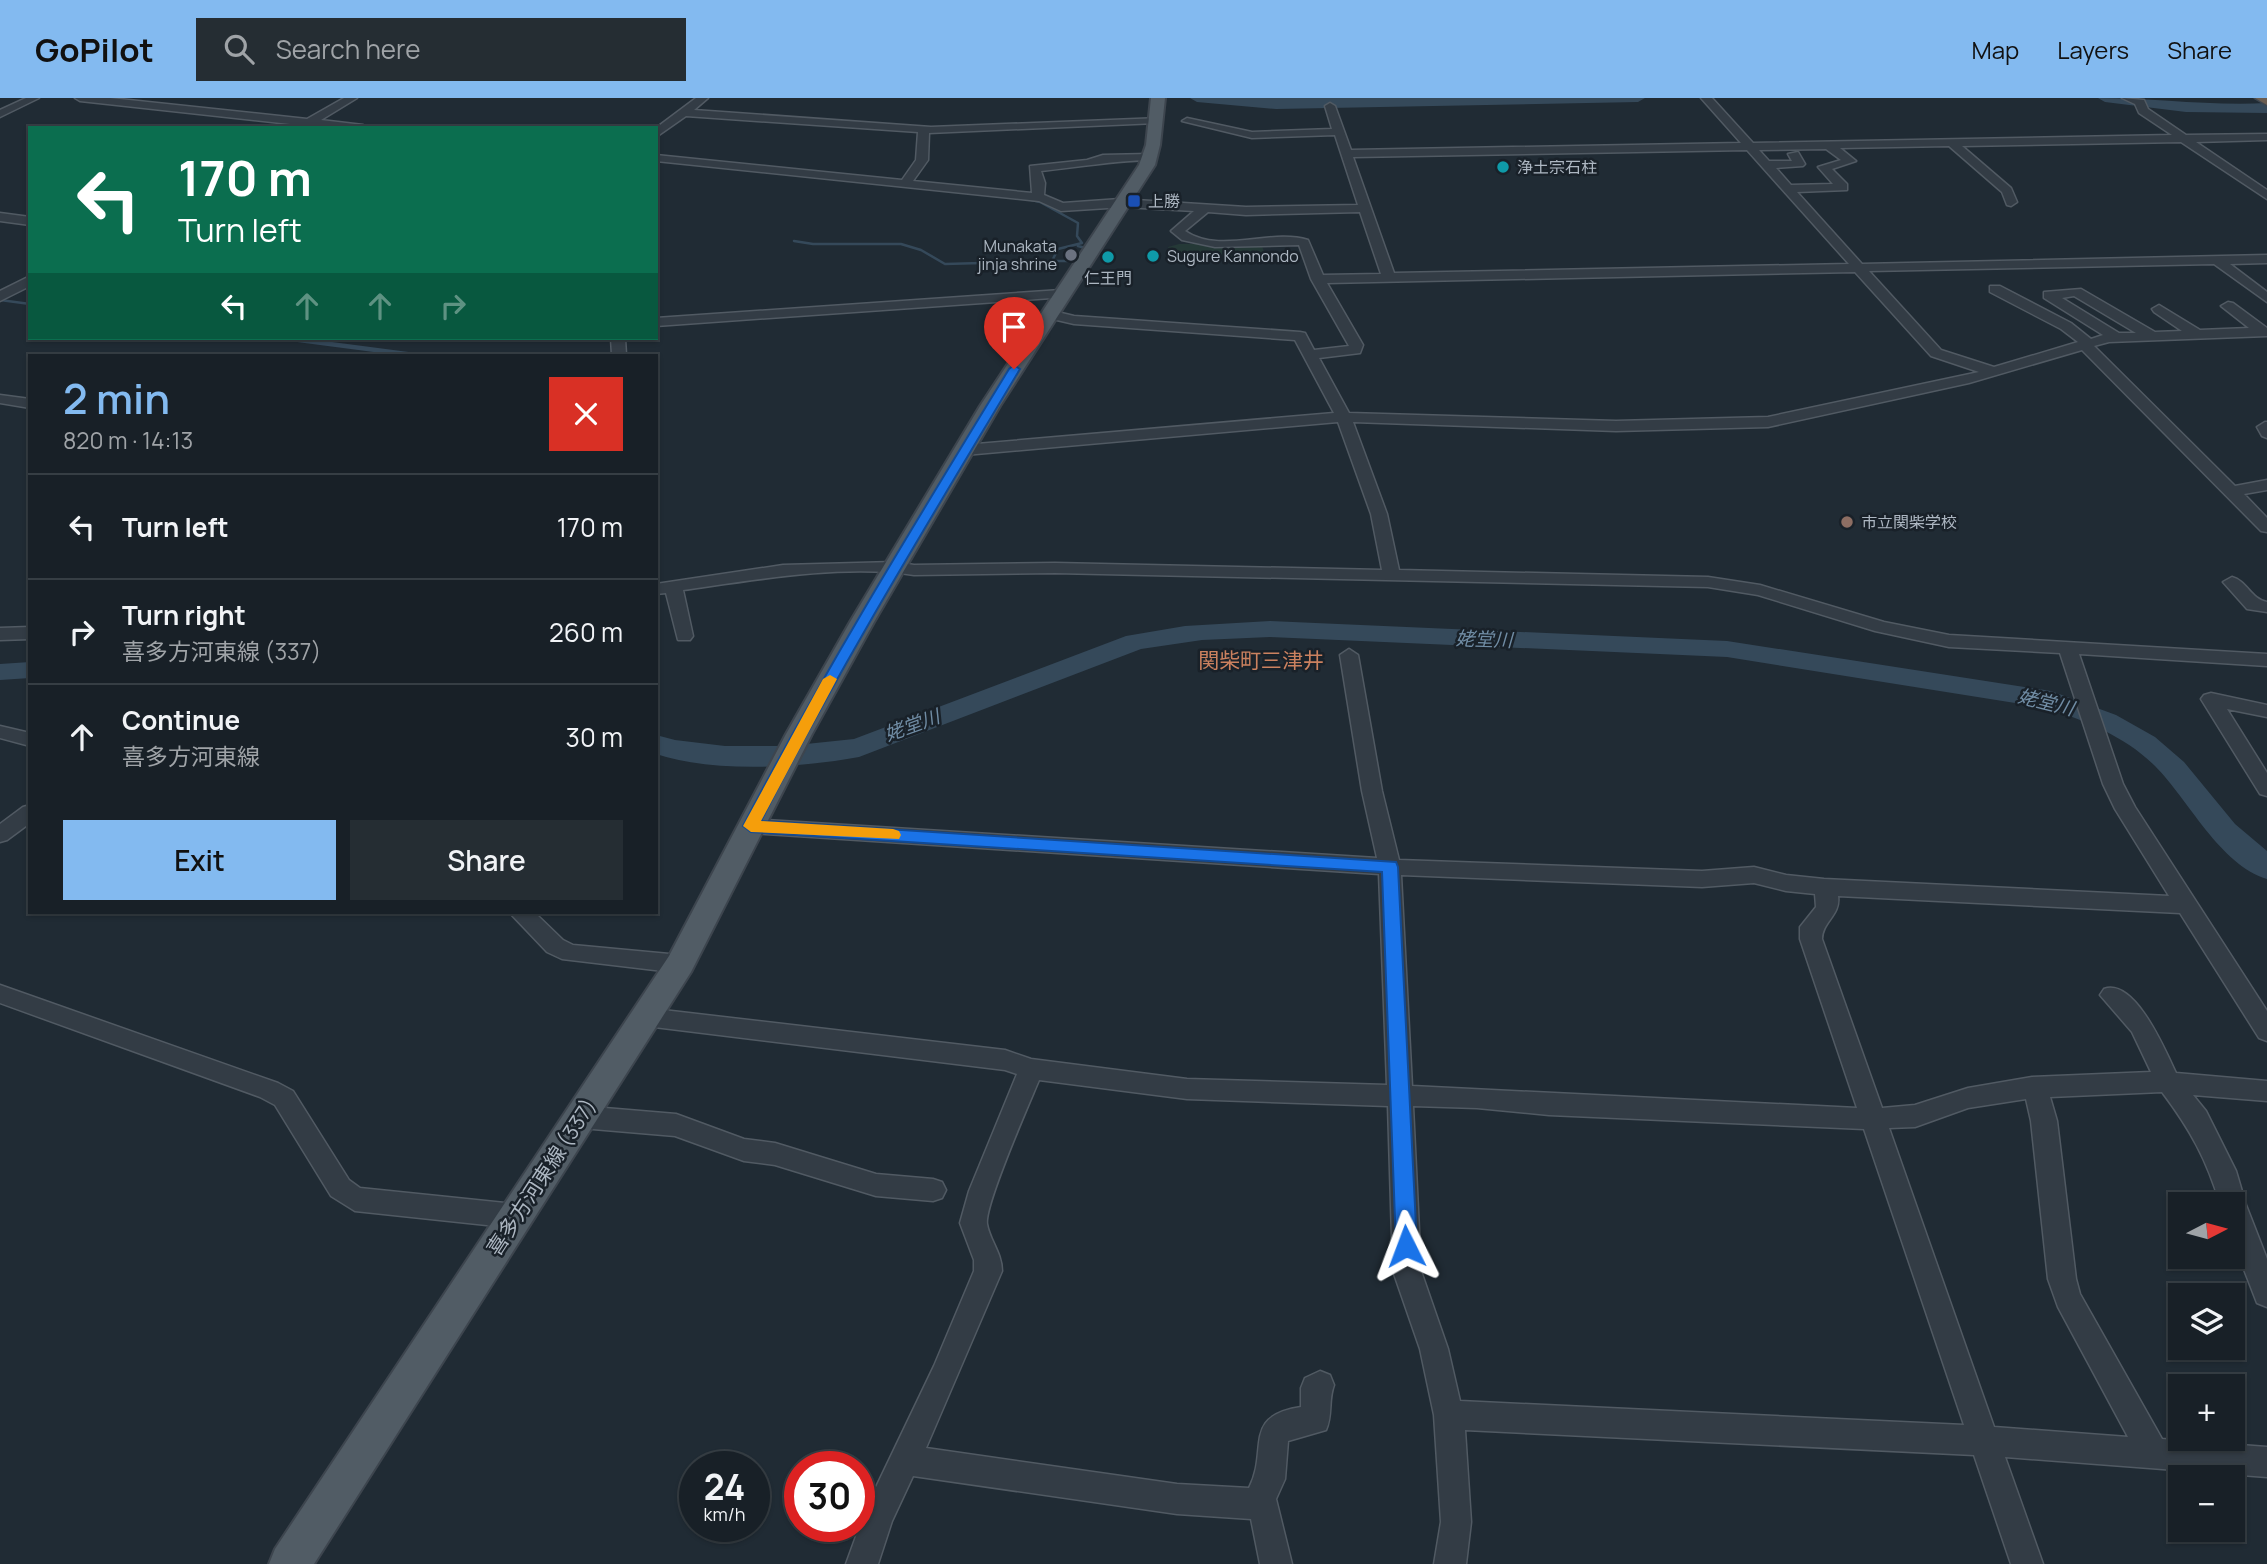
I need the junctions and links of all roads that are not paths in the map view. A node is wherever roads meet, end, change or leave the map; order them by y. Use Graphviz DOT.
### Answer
graph roads {
  1 [pos="34,98"];
  2 [pos="80,98"];
  3 [pos="352,98"];
  4 [pos="703,98"];
  5 [pos="1158,98"];
  6 [pos="1706,98"];
  7 [pos="2127,98"];
  8 [pos="693,106"];
  9 [pos="1330,106"];
  10 [pos="739,107"];
  11 [pos="683,113"];
  12 [pos="0,114"];
  13 [pos="1157,120"];
  14 [pos="1187,121"];
  15 [pos="305,125"];
  16 [pos="324,126"];
  17 [pos="924,130"];
  18 [pos="658,132"];
  19 [pos="1337,132"];
  20 [pos="2267,137"];
  21 [pos="2184,138"];
  22 [pos="1951,142"];
  23 [pos="1828,145"];
  24 [pos="1750,146"];
  25 [pos="1345,154"];
  26 [pos="1794,154"];
  27 [pos="1150,157"];
  28 [pos="658,158"];
  29 [pos="1766,165"];
  30 [pos="906,183"];
  31 [pos="1788,190"];
  32 [pos="2267,195"];
  33 [pos="1038,197"];
  34 [pos="2011,202"];
  35 [pos="1119,204"];
  36 [pos="1366,208"];
  37 [pos="1204,209"];
  38 [pos="0,217"];
  39 [pos="28,221"];
  40 [pos="2267,259"];
  41 [pos="2217,260"];
  42 [pos="1857,267"];
  43 [pos="1390,277"];
  44 [pos="1318,279"];
  45 [pos="28,281"];
  46 [pos="1995,289"];
  47 [pos="1061,294"];
  48 [pos="0,297"];
  49 [pos="2267,298"];
  50 [pos="2228,306"];
  51 [pos="2159,309"];
  52 [pos="1049,314"];
  53 [pos="658,322"];
  54 [pos="2265,332"];
  55 [pos="2196,334"];
  56 [pos="2152,336"];
  57 [pos="2115,337"];
  58 [pos="2087,344"];
  59 [pos="1311,354"];
  60 [pos="1995,372"];
  61 [pos="0,400"];
  62 [pos="28,404"];
  63 [pos="1344,417"];
  64 [pos="2267,427"];
  65 [pos="2267,433"];
  66 [pos="965,450"];
  67 [pos="2267,485"];
  68 [pos="2231,492"];
  69 [pos="2267,527"];
  70 [pos="895,567"];
  71 [pos="1391,574"];
  72 [pos="2232,582"];
  73 [pos="664,588"];
  74 [pos="2267,607"];
  75 [pos="28,633"];
  76 [pos="0,634"];
  77 [pos="684,636"];
  78 [pos="2067,648"];
  79 [pos="1349,655"];
  80 [pos="2267,660"];
  81 [pos="2267,711"];
  82 [pos="0,732"];
  83 [pos="28,739"];
  84 [pos="2267,789"];
  85 [pos="28,814"];
  86 [pos="751,826"];
  87 [pos="0,835"];
  88 [pos="1390,867"];
  89 [pos="1824,887"];
  90 [pos="2186,905"];
  91 [pos="522,914"];
  92 [pos="680,964"];
  93 [pos="0,993"];
  94 [pos="2112,995"];
  95 [pos="646,1017"];
  96 [pos="2267,1031"];
  97 [pos="1031,1069"];
  98 [pos="2169,1083"];
  99 [pos="2032,1087"];
  100 [pos="2267,1091"];
  101 [pos="1399,1096"];
  102 [pos="581,1116"];
  103 [pos="1872,1119"];
  104 [pos="933,1190"];
  105 [pos="2229,1192"];
  106 [pos="515,1216"];
  107 [pos="2245,1236"];
  108 [pos="2267,1294"];
  109 [pos="1320,1385"];
  110 [pos="1449,1415"];
  111 [pos="1985,1441"];
  112 [pos="2154,1454"];
  113 [pos="905,1460"];
  114 [pos="2267,1462"];
  115 [pos="1257,1504"];
  116 [pos="290,1564"];
  117 [pos="862,1564"];
  118 [pos="1276,1564"];
  119 [pos="1450,1564"];
  120 [pos="2026,1564"];
  1 -- 12 [label="street"];
  2 -- 15 [label="street"];
  3 -- 15 [label="street"];
  4 -- 8 [label="street"];
  5 -- 13 [label="main road"];
  6 -- 24 [label="street"];
  7 -- 21 [label="street"];
  8 -- 10 [label="street"];
  8 -- 11 [label="street"];
  9 -- 19 [label="street"];
  11 -- 17 [label="street"];
  11 -- 18 [label="street"];
  13 -- 17 [label="street"];
  13 -- 27 [label="main road"];
  14 -- 19 [label="street"];
  15 -- 16 [label="street"];
  17 -- 30 [label="street"];
  19 -- 25 [label="street"];
  20 -- 21 [label="street"];
  21 -- 22 [label="street"];
  21 -- 32 [label="street"];
  22 -- 23 [label="street"];
  22 -- 34 [label="street"];
  23 -- 24 [label="street"];
  23 -- 31 [label="street"];
  24 -- 25 [label="street"];
  24 -- 29 [label="street"];
  25 -- 36 [label="street"];
  26 -- 29 [label="street"];
  27 -- 33 [label="street"];
  27 -- 35 [label="main road, 喜多方河東線 (337)"];
  28 -- 30 [label="street"];
  29 -- 31 [label="street"];
  30 -- 33 [label="street"];
  31 -- 42 [label="street"];
  33 -- 35 [label="street"];
  35 -- 37 [label="street"];
  35 -- 47 [label="main road, 喜多方河東線 (337)"];
  36 -- 37 [label="street"];
  36 -- 43 [label="street"];
  37 -- 44 [label="street"];
  38 -- 39 [label="street"];
  40 -- 41 [label="street"];
  41 -- 42 [label="street"];
  41 -- 49 [label="street"];
  42 -- 43 [label="street"];
  42 -- 60 [label="street"];
  43 -- 44 [label="street"];
  44 -- 59 [label="street"];
  45 -- 48 [label="street"];
  46 -- 58 [label="street"];
  47 -- 52 [label="main road, 喜多方河東線 (337)"];
  47 -- 53 [label="street"];
  50 -- 54 [label="street"];
  51 -- 55 [label="street"];
  52 -- 59 [label="street"];
  52 -- 66 [label="main road, 喜多方河東線 (337)"];
  54 -- 55 [label="street"];
  55 -- 56 [label="street"];
  56 -- 57 [label="street"];
  56 -- 57 [label="street"];
  57 -- 58 [label="street"];
  58 -- 60 [label="street"];
  58 -- 68 [label="street"];
  59 -- 63 [label="street"];
  60 -- 63 [label="street"];
  61 -- 62 [label="street"];
  63 -- 66 [label="street"];
  63 -- 71 [label="street"];
  64 -- 65 [label="street"];
  66 -- 70 [label="main road, 喜多方河東線 (337)"];
  67 -- 68 [label="street"];
  68 -- 69 [label="street"];
  70 -- 71 [label="street"];
  70 -- 73 [label="street"];
  70 -- 86 [label="main road, 喜多方河東線 (337)"];
  71 -- 78 [label="street"];
  72 -- 74 [label="street"];
  73 -- 77 [label="street"];
  75 -- 76 [label="street"];
  78 -- 80 [label="street"];
  78 -- 90 [label="street"];
  79 -- 88 [label="street"];
  81 -- 84 [label="street"];
  82 -- 83 [label="street"];
  85 -- 87 [label="street"];
  86 -- 88 [label="street"];
  86 -- 92 [label="main road, 喜多方河東線 (337)"];
  88 -- 89 [label="street"];
  88 -- 101 [label="street"];
  89 -- 90 [label="street"];
  89 -- 103 [label="street"];
  90 -- 96 [label="street"];
  91 -- 92 [label="street"];
  92 -- 95 [label="main road, 喜多方河東線 (337)"];
  93 -- 106 [label="street"];
  94 -- 98 [label="street"];
  95 -- 97 [label="street"];
  95 -- 102 [label="main road, 喜多方河東線 (337)"];
  97 -- 101 [label="street"];
  97 -- 113 [label="street"];
  98 -- 99 [label="street"];
  98 -- 100 [label="street"];
  98 -- 105 [label="street"];
  99 -- 103 [label="street"];
  99 -- 112 [label="street"];
  101 -- 103 [label="street"];
  101 -- 110 [label="street"];
  102 -- 104 [label="street"];
  102 -- 106 [label="main road, 喜多方河東線 (337)"];
  103 -- 111 [label="street"];
  106 -- 116 [label="main road, 喜多方河東線 (337)"];
  107 -- 108 [label="street"];
  109 -- 115 [label="street"];
  110 -- 111 [label="street"];
  110 -- 119 [label="street"];
  111 -- 112 [label="street"];
  111 -- 120 [label="street"];
  112 -- 114 [label="street"];
  113 -- 115 [label="street"];
  113 -- 117 [label="street"];
  115 -- 118 [label="street"];
}
